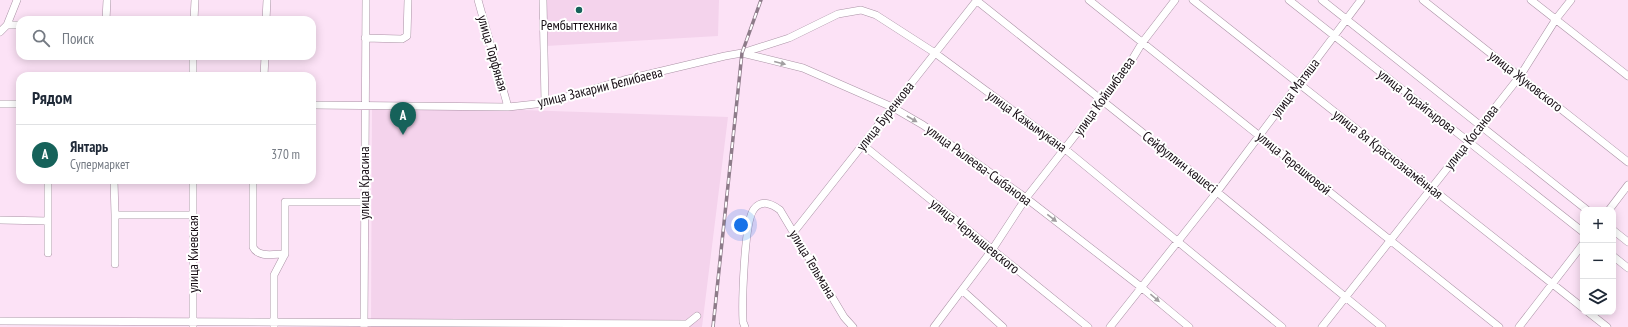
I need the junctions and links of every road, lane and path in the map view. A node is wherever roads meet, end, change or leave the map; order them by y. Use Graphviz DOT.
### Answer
graph roads {
  1 [pos="17,0"];
  2 [pos="107,0"];
  3 [pos="195,0"];
  4 [pos="268,0"];
  5 [pos="366,0"];
  6 [pos="408,0"];
  7 [pos="478,0"];
  8 [pos="543,0"];
  9 [pos="977,0"];
  10 [pos="1089,0"];
  11 [pos="1174,0"];
  12 [pos="1193,0"];
  13 [pos="1289,0"];
  14 [pos="1322,0"];
  15 [pos="1361,0"];
  16 [pos="1423,0"];
  17 [pos="1531,0"];
  18 [pos="1571,0"];
  19 [pos="106,16"];
  20 [pos="194,16"];
  21 [pos="266,16"];
  22 [pos="1347,19"];
  23 [pos="1556,19"];
  24 [pos="7,25"];
  25 [pos="16,25"];
  26 [pos="0,32"];
  27 [pos="1335,36"];
  28 [pos="365,38"];
  29 [pos="1142,43"];
  30 [pos="742,53"];
  31 [pos="935,53"];
  32 [pos="194,60"];
  33 [pos="264,60"];
  34 [pos="193,72"];
  35 [pos="264,72"];
  36 [pos="1520,76"];
  37 [pos="1628,76"];
  38 [pos="1299,83"];
  39 [pos="1102,101"];
  40 [pos="545,103"];
  41 [pos="0,104"];
  42 [pos="16,104"];
  43 [pos="316,105"];
  44 [pos="365,105"];
  45 [pos="508,107"];
  46 [pos="892,107"];
  47 [pos="1481,124"];
  48 [pos="1259,135"];
  49 [pos="1468,141"];
  50 [pos="863,145"];
  51 [pos="1065,149"];
  52 [pos="1628,162"];
  53 [pos="48,184"];
  54 [pos="114,184"];
  55 [pos="193,184"];
  56 [pos="253,184"];
  57 [pos="1628,184"];
  58 [pos="1432,187"];
  59 [pos="1217,192"];
  60 [pos="1026,198"];
  61 [pos="364,202"];
  62 [pos="1583,207"];
  63 [pos="1611,207"];
  64 [pos="115,215"];
  65 [pos="192,215"];
  66 [pos="0,220"];
  67 [pos="48,221"];
  68 [pos="1580,230"];
  69 [pos="1616,232"];
  70 [pos="793,233"];
  71 [pos="1390,240"];
  72 [pos="1178,242"];
  73 [pos="1628,242"];
  74 [pos="1580,248"];
  75 [pos="992,250"];
  76 [pos="48,253"];
  77 [pos="285,254"];
  78 [pos="1616,258"];
  79 [pos="115,264"];
  80 [pos="1628,268"];
  81 [pos="1552,284"];
  82 [pos="1141,287"];
  83 [pos="962,290"];
  84 [pos="1345,297"];
  85 [pos="1580,306"];
  86 [pos="1592,315"];
  87 [pos="697,316"];
  88 [pos="0,321"];
  89 [pos="44,324"];
  90 [pos="124,324"];
  91 [pos="193,324"];
  92 [pos="274,324"];
  93 [pos="364,325"];
  94 [pos="743,325"];
  95 [pos="853,327"];
  96 [pos="934,327"];
  97 [pos="1003,327"];
  98 [pos="1088,327"];
  99 [pos="1110,327"];
  100 [pos="1189,327"];
  101 [pos="1282,327"];
  102 [pos="1322,327"];
  103 [pos="1382,327"];
  104 [pos="1499,327"];
  105 [pos="1519,327"];
  106 [pos="1607,327"];
  1 -- 24 [label="street"];
  2 -- 19 [label="street"];
  3 -- 20 [label="street"];
  4 -- 21 [label="street"];
  5 -- 28 [label="street, улица Красина"];
  6 -- 28 [label="street"];
  7 -- 45 [label="street, улица Торфяная"];
  8 -- 40 [label="street"];
  9 -- 31 [label="street, улица Буренкова"];
  9 -- 39 [label="street, Сейфуллин көшесі"];
  10 -- 29 [label="street, улица Терешковой"];
  11 -- 29 [label="street, улица Койшибаева"];
  12 -- 38 [label="street, улица 8я Краснознамённая"];
  13 -- 27 [label="street, улица Торайгырова"];
  14 -- 22 [label="street, улица Торайгырова"];
  15 -- 22 [label="street, улица Матяша"];
  16 -- 36 [label="street, улица Жуковского"];
  17 -- 23 [label="street"];
  18 -- 23 [label="street, улица Косанова"];
  22 -- 27 [label="street, улица Матяша"];
  22 -- 47 [label="street, улица Торайгырова"];
  23 -- 36 [label="street, улица Косанова"];
  23 -- 37 [label="street"];
  24 -- 25 [label="street"];
  24 -- 26 [label="street"];
  27 -- 38 [label="street, улица Матяша"];
  27 -- 49 [label="street, улица Торайгырова"];
  28 -- 44 [label="street, улица Красина"];
  29 -- 39 [label="street, улица Койшибаева"];
  29 -- 48 [label="street, улица Терешковой"];
  30 -- 31 [label="street, улица Кажымукана"];
  30 -- 40 [label="street, улица Закарии Белибаева"];
  30 -- 46 [label="street, улица Рылеева-Сыбанова, one-way"];
  31 -- 46 [label="street, улица Буренкова"];
  31 -- 51 [label="street, улица Кажымукана"];
  32 -- 34 [label="street"];
  33 -- 35 [label="street"];
  36 -- 47 [label="street, улица Косанова"];
  36 -- 52 [label="street, улица Жуковского"];
  38 -- 48 [label="street, улица Матяша"];
  38 -- 58 [label="street, улица 8я Краснознамённая"];
  39 -- 51 [label="street, улица Койшибаева"];
  39 -- 59 [label="street, Сейфуллин көшесі"];
  40 -- 45 [label="street, улица Закарии Белибаева"];
  41 -- 42 [label="street"];
  43 -- 44 [label="street, улица Закарии Белибаева"];
  44 -- 45 [label="street, улица Закарии Белибаева"];
  44 -- 61 [label="street, улица Красина"];
  46 -- 50 [label="street, улица Буренкова"];
  46 -- 60 [label="street, улица Рылеева-Сыбанова, one-way"];
  47 -- 49 [label="street, улица Косанова"];
  47 -- 62 [label="street, улица Торайгырова"];
  48 -- 59 [label="street, улица Матяша"];
  48 -- 71 [label="street, улица Терешковой"];
  49 -- 58 [label="street, улица Косанова"];
  49 -- 68 [label="street, улица Торайгырова"];
  50 -- 70 [label="street, улица Буренкова"];
  50 -- 75 [label="street, улица Чернышевского"];
  51 -- 60 [label="street, улица Койшибаева"];
  51 -- 72 [label="street, улица Кажымукана"];
  53 -- 67 [label="street"];
  54 -- 64 [label="street"];
  55 -- 65 [label="street, улица Киевская"];
  56 -- 77 [label="street"];
  57 -- 63 [label="street"];
  58 -- 71 [label="street, улица Косанова"];
  58 -- 81 [label="street, улица 8я Краснознамённая"];
  59 -- 72 [label="street, улица Матяша"];
  59 -- 84 [label="street, Сейфуллин көшесі"];
  60 -- 75 [label="street, улица Койшибаева"];
  60 -- 82 [label="street, улица Рылеева-Сыбанова, one-way"];
  61 -- 77 [label="street"];
  61 -- 93 [label="street, улица Красина"];
  64 -- 65 [label="street"];
  64 -- 79 [label="street"];
  65 -- 91 [label="street, улица Киевская"];
  66 -- 67 [label="street"];
  67 -- 76 [label="street"];
  69 -- 73 [label="street"];
  70 -- 94 [label="street, улица Тельмана"];
  70 -- 95 [label="street, улица Тельмана"];
  71 -- 84 [label="street, улица Косанова"];
  71 -- 104 [label="street, улица Терешковой"];
  72 -- 82 [label="street, улица Матяша"];
  72 -- 101 [label="street, улица Кажымукана"];
  74 -- 81 [label="street"];
  75 -- 83 [label="street, улица Койшибаева"];
  75 -- 98 [label="street, улица Чернышевского"];
  77 -- 92 [label="street"];
  78 -- 80 [label="street"];
  81 -- 85 [label="street, улица 8я Краснознамённая"];
  81 -- 105 [label="street"];
  82 -- 99 [label="street, улица Матяша"];
  82 -- 100 [label="street, улица Рылеева-Сыбанова, one-way"];
  83 -- 96 [label="street, улица Койшибаева"];
  83 -- 97 [label="street"];
  84 -- 102 [label="street, улица Косанова"];
  84 -- 103 [label="street, Сейфуллин көшесі"];
  86 -- 106 [label="street"];
  87 -- 93 [label="street"];
  88 -- 89 [label="street"];
  89 -- 90 [label="street"];
  90 -- 91 [label="street"];
  91 -- 92 [label="street"];
  92 -- 93 [label="street"];
}
